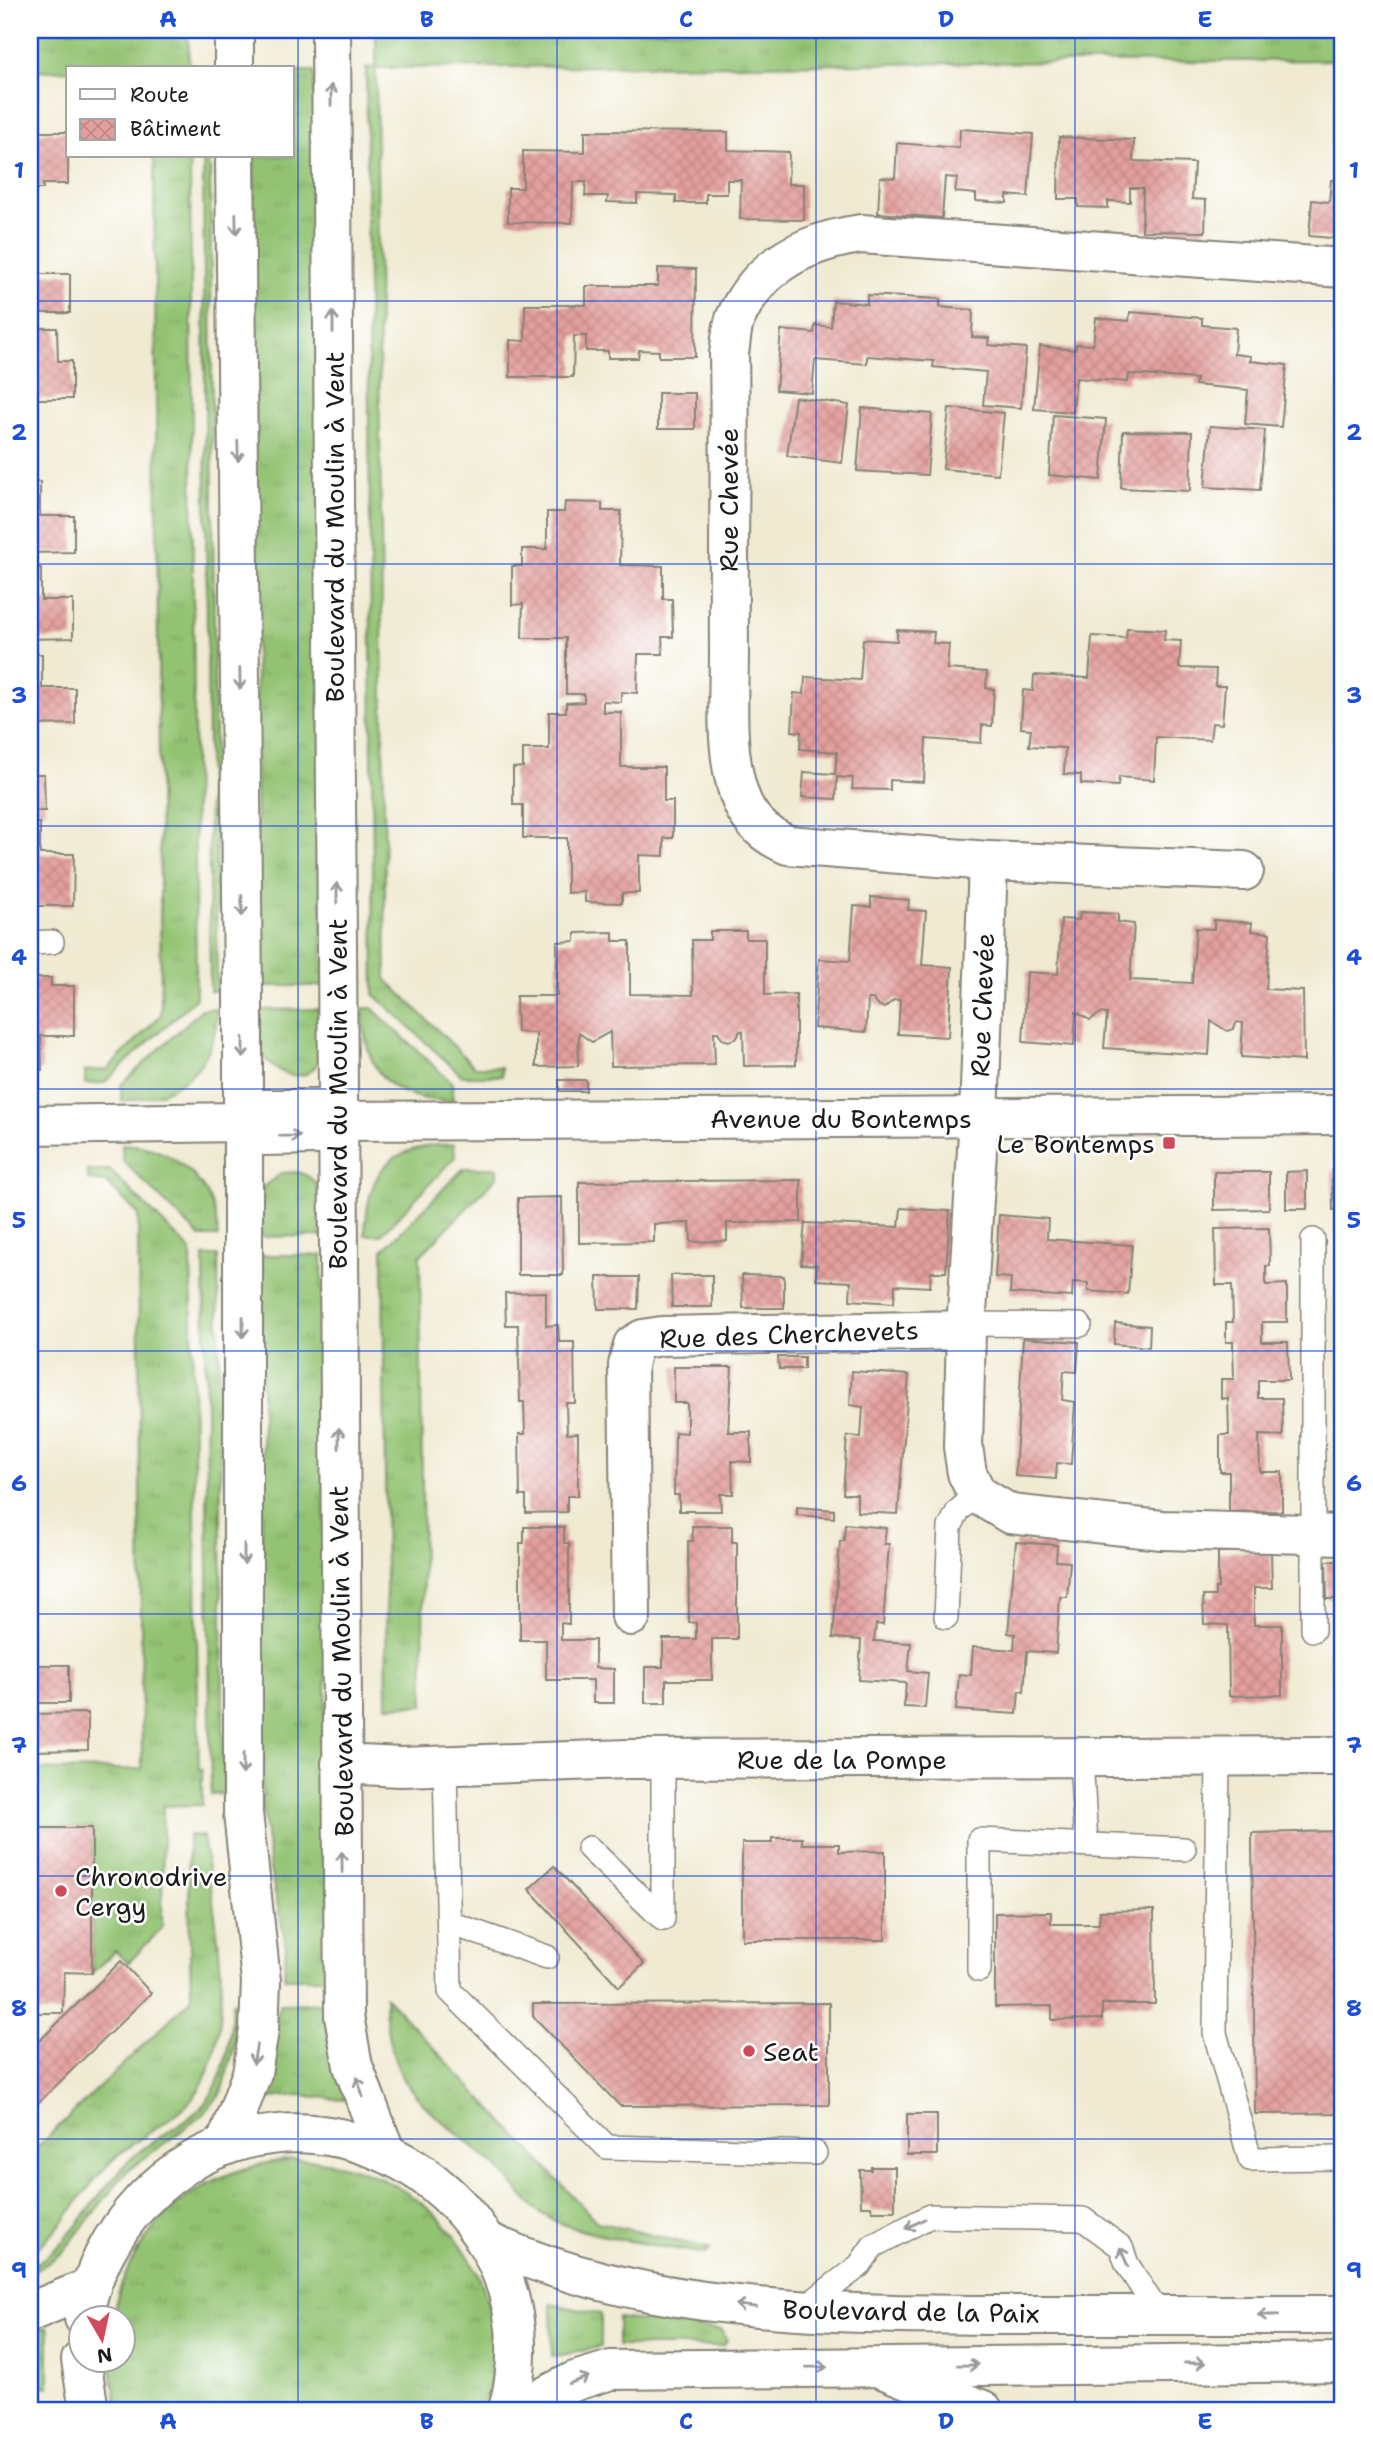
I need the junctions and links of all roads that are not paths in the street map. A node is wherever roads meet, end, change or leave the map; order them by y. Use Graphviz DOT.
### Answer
graph roads {
  1 [pos="331,41"];
  2 [pos="235,158"];
  3 [pos="1343,268"];
  4 [pos="988,861"];
  5 [pos="1244,871"];
  6 [pos="1343,1115"];
  7 [pos="979,1117"];
  8 [pos="338,1121"];
  9 [pos="243,1122"];
  10 [pos="30,1125"];
  11 [pos="1313,1240"];
  12 [pos="1080,1325"];
  13 [pos="966,1327"];
  14 [pos="977,1494"];
  15 [pos="1328,1535"];
  16 [pos="631,1616"];
  17 [pos="946,1617"];
  18 [pos="1313,1630"];
  19 [pos="1218,1756"];
  20 [pos="1343,1756"];
  21 [pos="1081,1757"];
  22 [pos="663,1759"];
  23 [pos="341,1764"];
  24 [pos="445,1765"];
  25 [pos="1086,1844"];
  26 [pos="589,1848"];
  27 [pos="1184,1849"];
  28 [pos="450,1923"];
  29 [pos="547,1957"];
  30 [pos="979,1970"];
  31 [pos="225,2147"];
  32 [pos="384,2151"];
  33 [pos="815,2153"];
  34 [pos="1343,2158"];
  35 [pos="488,2242"];
  36 [pos="87,2302"];
  37 [pos="800,2311"];
  38 [pos="30,2312"];
  39 [pos="1159,2315"];
  40 [pos="1343,2315"];
  41 [pos="1343,2362"];
  42 [pos="875,2366"];
  43 [pos="83,2374"];
  44 [pos="89,2410"];
  45 [pos="508,2410"];
  46 [pos="518,2410"];
  47 [pos="983,2410"];
  8 -- 1 [label="main road, Boulevard du Moulin à Vent, one-way"];
  2 -- 9 [label="main road, one-way"];
  3 -- 4 [label="main road, Rue Chevée"];
  4 -- 5 [label="main road"];
  4 -- 7 [label="main road, Rue Chevée"];
  6 -- 7 [label="main road, Avenue du Bontemps"];
  7 -- 8 [label="main road, Avenue du Bontemps"];
  7 -- 13 [label="main road"];
  8 -- 9 [label="main road"];
  23 -- 8 [label="main road, Boulevard du Moulin à Vent, one-way"];
  9 -- 10 [label="main road"];
  9 -- 31 [label="main road, one-way"];
  11 -- 15 [label="lane"];
  12 -- 13 [label="lane, Rue des Cherchevets"];
  13 -- 14 [label="main road"];
  13 -- 16 [label="main road, Rue des Cherchevets"];
  14 -- 15 [label="main road"];
  14 -- 17 [label="lane"];
  15 -- 18 [label="lane"];
  19 -- 20 [label="main road, Rue de la Pompe"];
  19 -- 21 [label="main road, Rue de la Pompe"];
  19 -- 34 [label="lane"];
  21 -- 22 [label="main road, Rue de la Pompe"];
  21 -- 25 [label="lane"];
  22 -- 24 [label="main road, Rue de la Pompe"];
  22 -- 26 [label="lane"];
  23 -- 24 [label="main road, Rue de la Pompe"];
  32 -- 23 [label="main road, Boulevard du Moulin à Vent, one-way"];
  24 -- 28 [label="lane"];
  25 -- 27 [label="lane"];
  25 -- 30 [label="lane"];
  28 -- 29 [label="lane"];
  28 -- 33 [label="lane"];
  31 -- 32 [label="main road"];
  31 -- 36 [label="main road"];
  32 -- 35 [label="main road"];
  37 -- 35 [label="main road, Boulevard de la Paix, one-way"];
  35 -- 45 [label="main road"];
  36 -- 38 [label="main road"];
  37 -- 39 [label="main road, Boulevard de la Paix"];
  39 -- 37 [label="lane, one-way"];
  40 -- 39 [label="main road, Boulevard de la Paix, one-way"];
  42 -- 41 [label="main road, Boulevard de la Paix, one-way"];
  46 -- 42 [label="main road, Boulevard de la Paix, one-way"];
  42 -- 47 [label="main road"];
  43 -- 44 [label="main road"];
}
